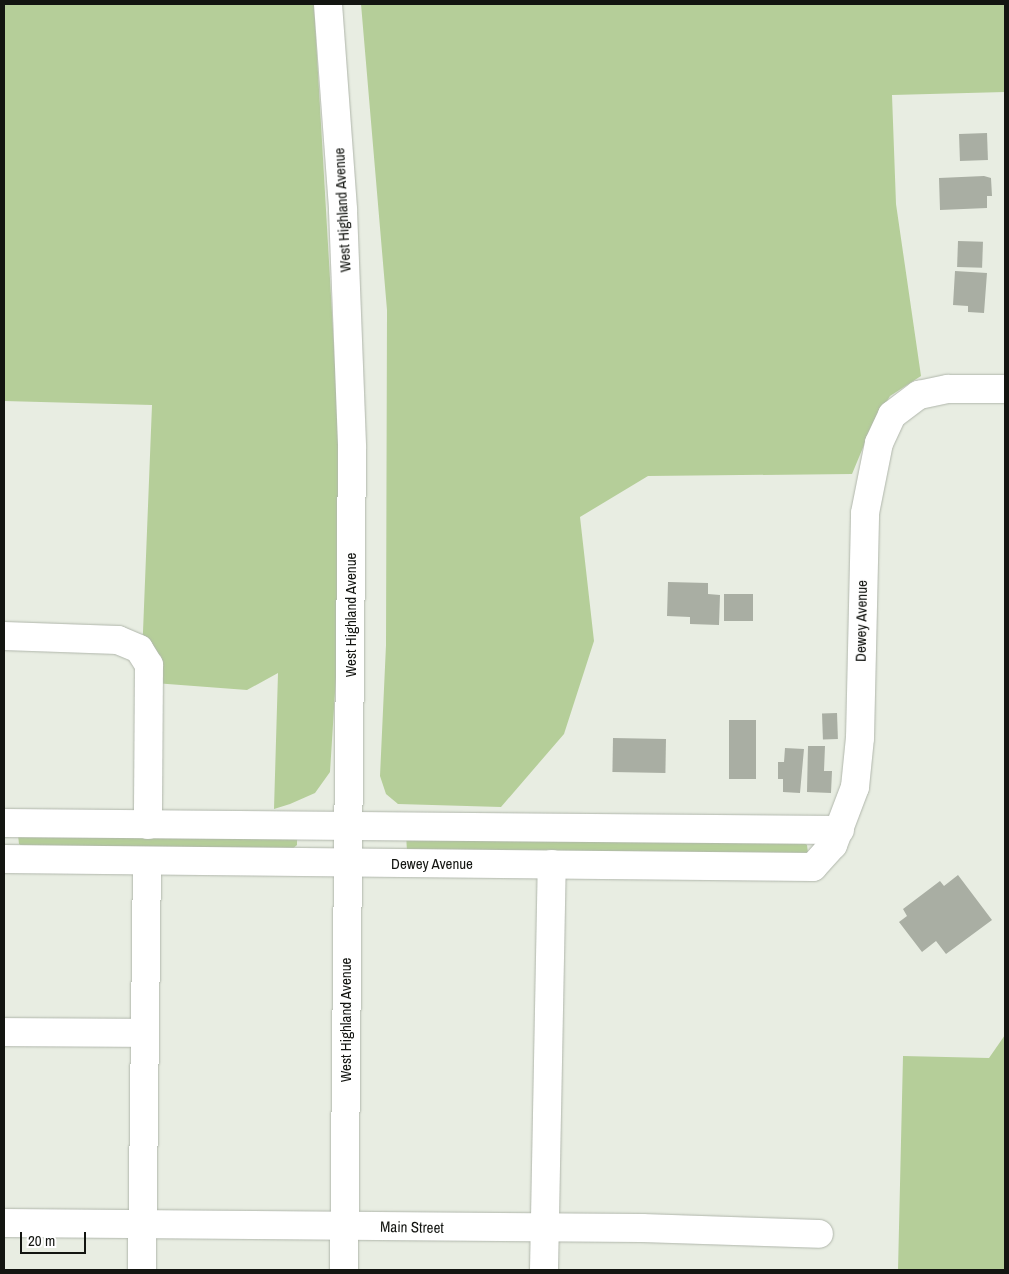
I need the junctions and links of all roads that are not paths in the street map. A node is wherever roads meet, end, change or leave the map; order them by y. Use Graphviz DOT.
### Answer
graph roads {
  1 [pos="328,4"];
  2 [pos="1005,389"];
  3 [pos="4,636"];
  4 [pos="4,823"];
  5 [pos="148,825"];
  6 [pos="348,826"];
  7 [pos="840,830"];
  8 [pos="4,859"];
  9 [pos="147,861"];
  10 [pos="348,864"];
  11 [pos="552,864"];
  12 [pos="4,1032"];
  13 [pos="145,1033"];
  14 [pos="4,1223"];
  15 [pos="142,1224"];
  16 [pos="345,1226"];
  17 [pos="544,1229"];
  18 [pos="819,1234"];
  19 [pos="142,1270"];
  20 [pos="344,1270"];
  21 [pos="544,1270"];
  1 -- 6 [label="street, West Highland Avenue"];
  2 -- 7 [label="street, Dewey Avenue"];
  3 -- 5 [label="street"];
  4 -- 5 [label="street"];
  5 -- 6 [label="street"];
  6 -- 7 [label="street"];
  6 -- 10 [label="street, West Highland Avenue"];
  7 -- 11 [label="street, Dewey Avenue"];
  8 -- 9 [label="street, Dewey Avenue"];
  9 -- 10 [label="street, Dewey Avenue"];
  9 -- 13 [label="street"];
  10 -- 11 [label="street, Dewey Avenue"];
  10 -- 16 [label="street, West Highland Avenue"];
  11 -- 17 [label="street"];
  12 -- 13 [label="street"];
  13 -- 15 [label="street"];
  14 -- 15 [label="street, Main Street"];
  15 -- 16 [label="street, Main Street"];
  15 -- 19 [label="street"];
  16 -- 17 [label="street, Main Street"];
  16 -- 20 [label="street, West Highland Avenue"];
  17 -- 18 [label="street, Main Street"];
  17 -- 21 [label="street"];
}
